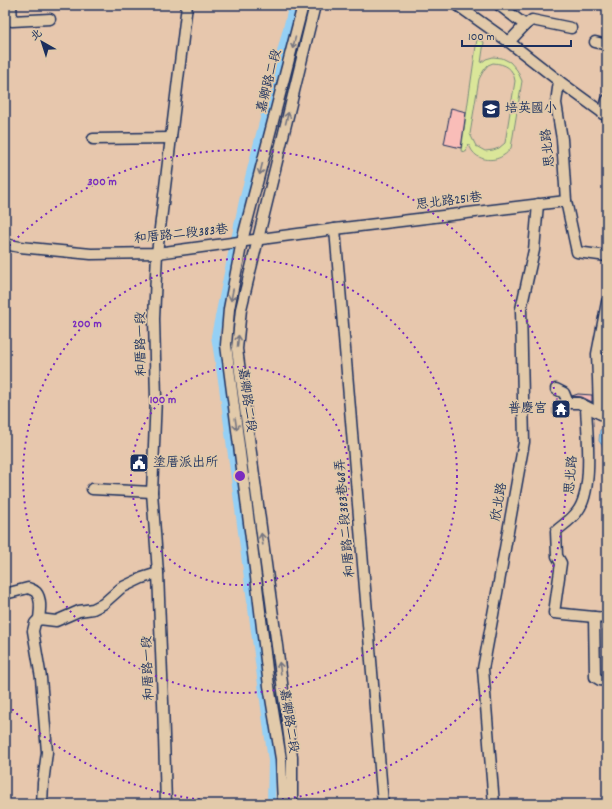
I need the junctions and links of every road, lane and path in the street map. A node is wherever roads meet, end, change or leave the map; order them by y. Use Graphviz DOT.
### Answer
graph roads {
  1 [pos="11,5"];
  2 [pos="187,5"];
  3 [pos="303,5"];
  4 [pos="315,5"];
  5 [pos="457,5"];
  6 [pos="499,5"];
  7 [pos="50,19"];
  8 [pos="525,25"];
  9 [pos="571,28"];
  10 [pos="509,42"];
  11 [pos="595,42"];
  12 [pos="607,46"];
  13 [pos="559,81"];
  14 [pos="607,100"];
  15 [pos="605,115"];
  16 [pos="171,138"];
  17 [pos="93,139"];
  18 [pos="566,201"];
  19 [pos="538,204"];
  20 [pos="335,229"];
  21 [pos="258,239"];
  22 [pos="236,243"];
  23 [pos="5,244"];
  24 [pos="157,253"];
  25 [pos="607,256"];
  26 [pos="607,302"];
  27 [pos="556,389"];
  28 [pos="586,406"];
  29 [pos="603,415"];
  30 [pos="92,489"];
  31 [pos="152,492"];
  32 [pos="158,573"];
  33 [pos="5,594"];
  34 [pos="594,617"];
  35 [pos="607,618"];
  36 [pos="40,619"];
  37 [pos="607,680"];
  38 [pos="42,804"];
  39 [pos="166,804"];
  40 [pos="283,804"];
  41 [pos="292,804"];
  42 [pos="383,804"];
  43 [pos="494,804"];
  1 -- 7 [label="street"];
  2 -- 16 [label="street, 和厝路一段"];
  3 -- 22 [label="street, 嘉卿路二段, one-way"];
  21 -- 4 [label="street, 嘉卿路二段, one-way"];
  5 -- 10 [label="street"];
  6 -- 8 [label="street"];
  8 -- 9 [label="street"];
  8 -- 10 [label="street"];
  10 -- 13 [label="street"];
  11 -- 12 [label="street"];
  13 -- 15 [label="street"];
  13 -- 18 [label="street, 思北路"];
  14 -- 15 [label="street"];
  16 -- 17 [label="street"];
  16 -- 24 [label="street, 和厝路一段"];
  18 -- 19 [label="street, 思北路251巷"];
  18 -- 25 [label="street, 思北路"];
  19 -- 20 [label="street, 思北路251巷"];
  19 -- 43 [label="street, 欣北路"];
  20 -- 21 [label="street, 和厝路二段383巷"];
  20 -- 42 [label="street, 和厝路二段383巷68弄"];
  21 -- 22 [label="street, 和厝路二段383巷"];
  41 -- 21 [label="street, 嘉卿路二段, one-way"];
  22 -- 24 [label="street, 和厝路二段383巷"];
  22 -- 40 [label="street, 嘉卿路二段, one-way"];
  23 -- 24 [label="street, 和厝路二段383巷"];
  24 -- 31 [label="street, 和厝路一段"];
  26 -- 29 [label="street"];
  27 -- 28 [label="street"];
  28 -- 29 [label="street"];
  28 -- 34 [label="street, 思北路"];
  30 -- 31 [label="street"];
  31 -- 32 [label="street, 和厝路一段"];
  32 -- 36 [label="street"];
  32 -- 39 [label="street, 和厝路一段"];
  33 -- 36 [label="street"];
  34 -- 35 [label="street"];
  34 -- 37 [label="street"];
  36 -- 38 [label="street"];
}
